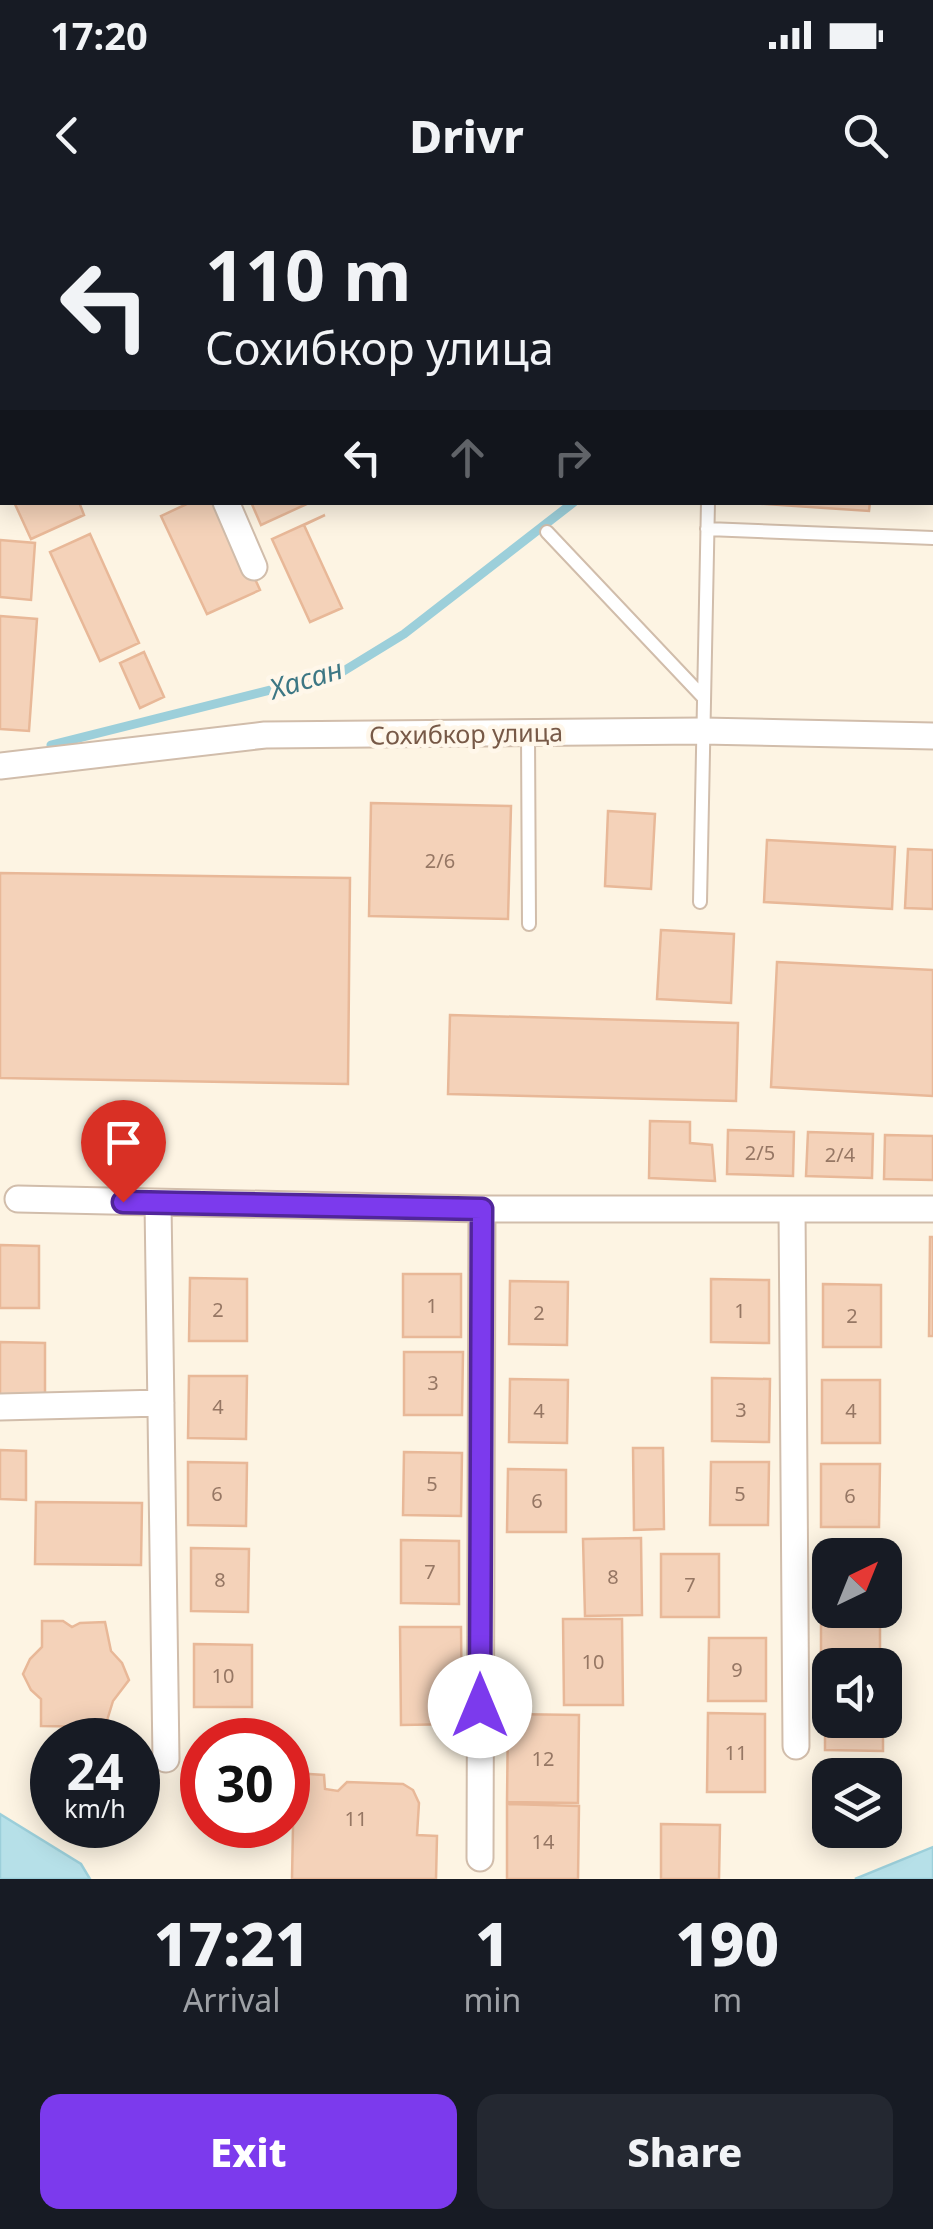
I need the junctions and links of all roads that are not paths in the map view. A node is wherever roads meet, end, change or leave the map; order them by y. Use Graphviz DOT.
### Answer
graph roads {
  1 [pos="227,505"];
  2 [pos="708,505"];
  3 [pos="708,529"];
  4 [pos="547,532"];
  5 [pos="933,538"];
  6 [pos="254,568"];
  7 [pos="704,698"];
  8 [pos="702,731"];
  9 [pos="528,733"];
  10 [pos="933,736"];
  11 [pos="0,766"];
  12 [pos="700,902"];
  13 [pos="529,924"];
  14 [pos="18,1200"];
  15 [pos="158,1203"];
  16 [pos="933,1208"];
  17 [pos="482,1209"];
  18 [pos="792,1210"];
  19 [pos="161,1403"];
  20 [pos="0,1407"];
  21 [pos="796,1746"];
  22 [pos="166,1759"];
  23 [pos="480,1858"];
  1 -- 6 [label="street"];
  2 -- 3 [label="lane"];
  3 -- 5 [label="lane"];
  3 -- 7 [label="lane"];
  4 -- 7 [label="lane"];
  7 -- 8 [label="lane"];
  8 -- 9 [label="street, Сохибкор улица"];
  8 -- 10 [label="street, Сохибкор улица"];
  8 -- 12 [label="lane"];
  9 -- 11 [label="street, Сохибкор улица"];
  9 -- 13 [label="lane"];
  14 -- 15 [label="street"];
  15 -- 17 [label="street"];
  15 -- 19 [label="street"];
  16 -- 18 [label="street"];
  17 -- 18 [label="street"];
  17 -- 23 [label="street"];
  18 -- 21 [label="street"];
  19 -- 20 [label="street"];
  19 -- 22 [label="street"];
}
